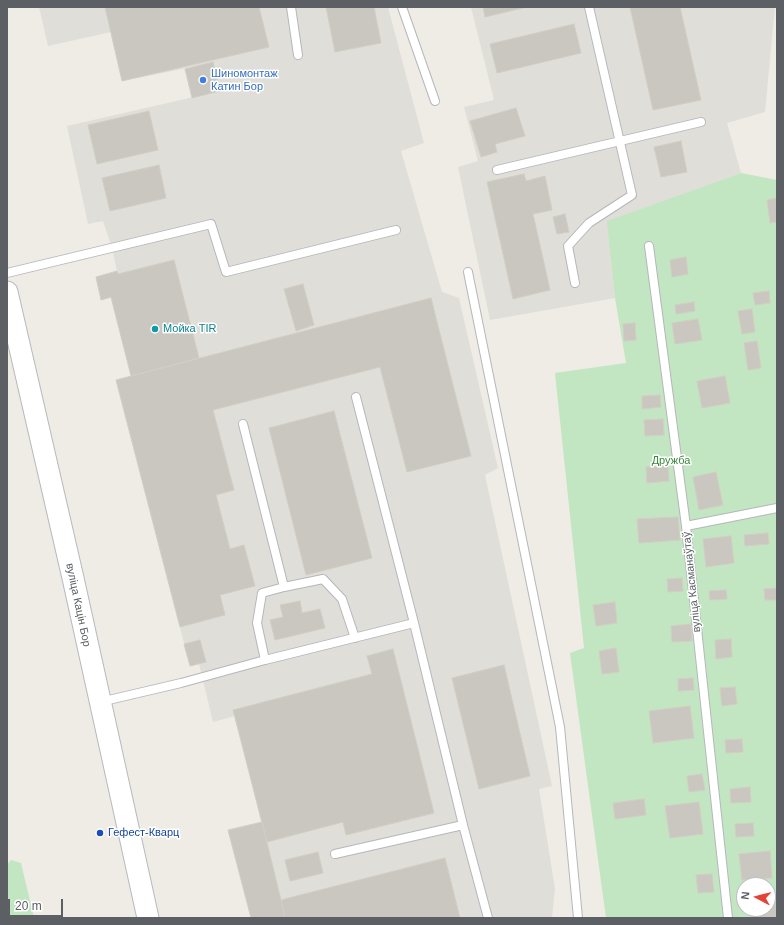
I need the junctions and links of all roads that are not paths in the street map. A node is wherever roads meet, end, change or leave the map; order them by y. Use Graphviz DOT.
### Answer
graph roads {
  1 [pos="292,7"];
  2 [pos="402,7"];
  3 [pos="589,7"];
  4 [pos="298,55"];
  5 [pos="435,101"];
  6 [pos="701,122"];
  7 [pos="620,141"];
  8 [pos="497,170"];
  9 [pos="396,230"];
  10 [pos="649,246"];
  11 [pos="468,272"];
  12 [pos="7,273"];
  13 [pos="575,283"];
  14 [pos="7,292"];
  15 [pos="356,397"];
  16 [pos="243,424"];
  17 [pos="777,508"];
  18 [pos="686,526"];
  19 [pos="284,587"];
  20 [pos="414,623"];
  21 [pos="355,638"];
  22 [pos="265,660"];
  23 [pos="99,702"];
  24 [pos="463,824"];
  25 [pos="335,854"];
  26 [pos="148,918"];
  27 [pos="488,918"];
  28 [pos="578,918"];
  29 [pos="728,918"];
  1 -- 4 [label="lane"];
  2 -- 5 [label="lane"];
  3 -- 7 [label="lane"];
  6 -- 7 [label="lane"];
  7 -- 8 [label="lane"];
  7 -- 13 [label="lane"];
  9 -- 12 [label="lane"];
  10 -- 18 [label="lane, вуліца Касманаўтаў"];
  11 -- 28 [label="lane"];
  14 -- 23 [label="main road, вуліца Кацін Бор"];
  15 -- 20 [label="lane"];
  16 -- 19 [label="lane"];
  17 -- 18 [label="lane"];
  18 -- 29 [label="lane, вуліца Касманаўтаў"];
  19 -- 21 [label="lane"];
  19 -- 22 [label="lane"];
  20 -- 21 [label="lane"];
  20 -- 24 [label="lane"];
  21 -- 22 [label="lane"];
  22 -- 23 [label="lane"];
  23 -- 26 [label="main road, вуліца Кацін Бор"];
  24 -- 25 [label="lane"];
  24 -- 27 [label="lane"];
}
